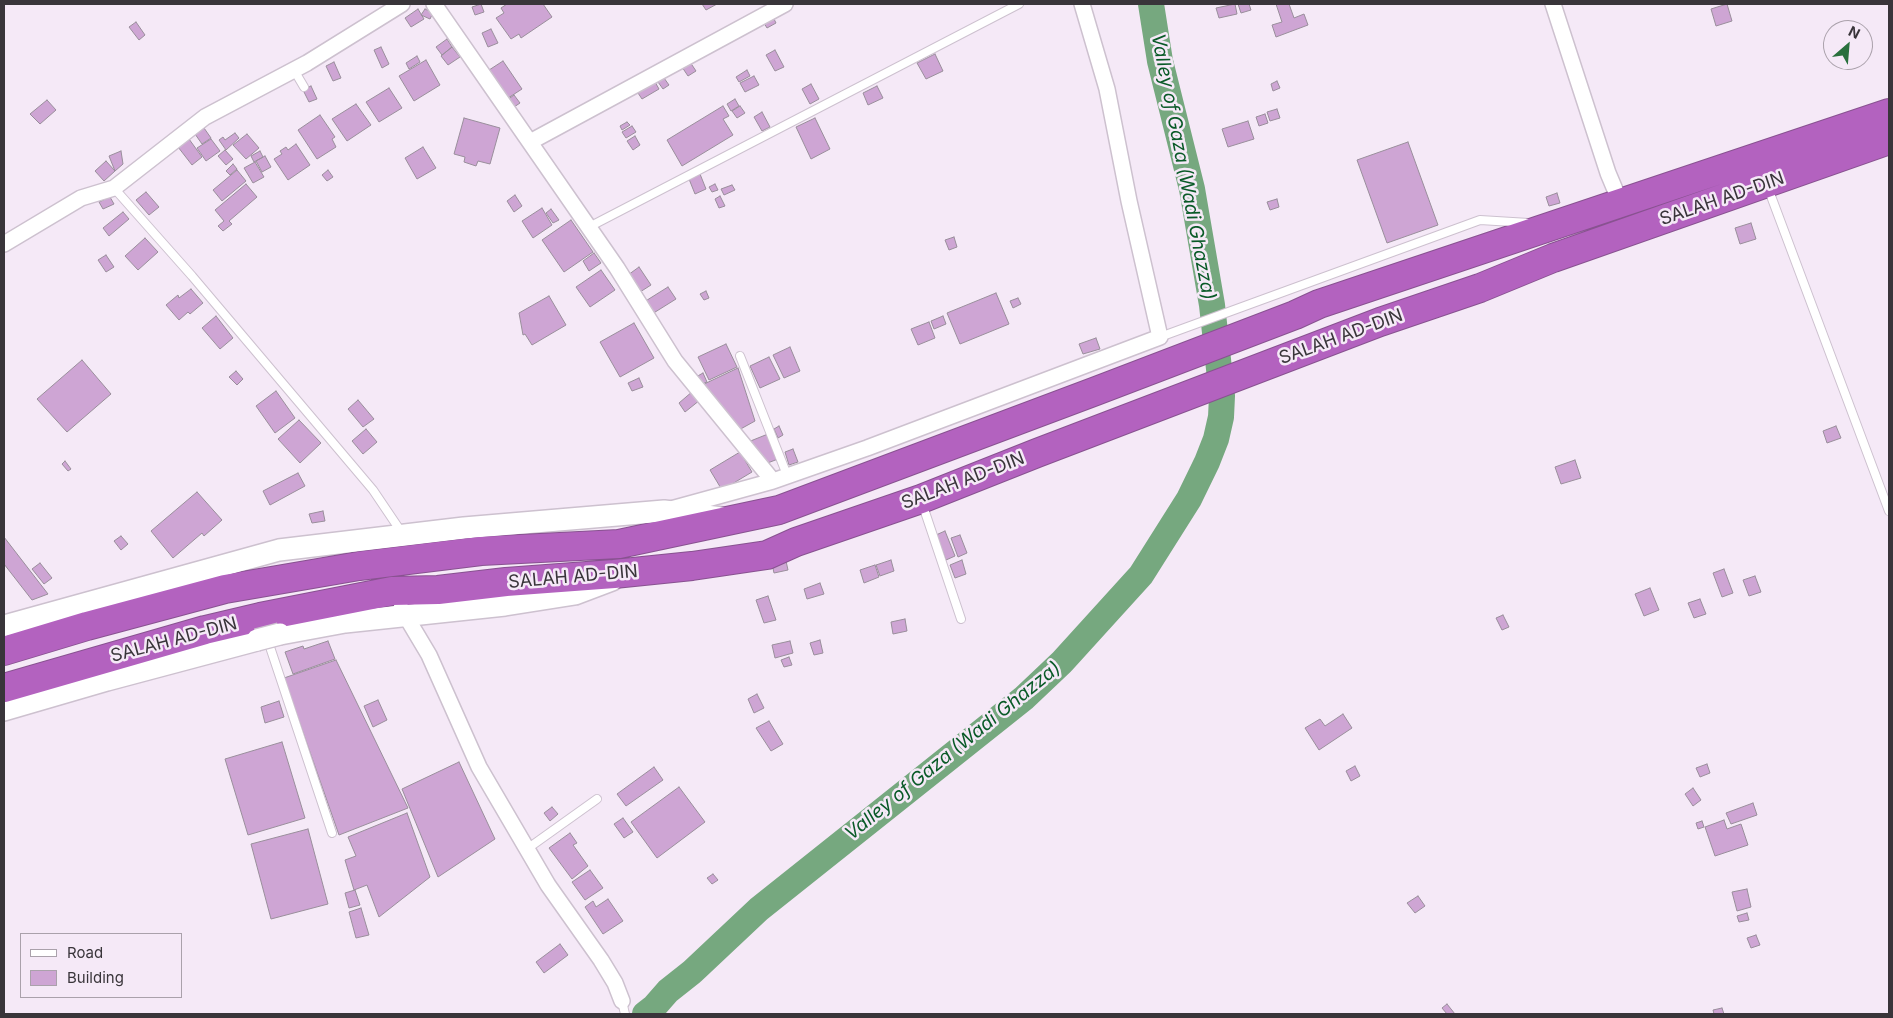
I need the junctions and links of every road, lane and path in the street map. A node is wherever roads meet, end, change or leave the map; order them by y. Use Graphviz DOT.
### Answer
graph roads {
  1 [pos="402,4"];
  2 [pos="434,4"];
  3 [pos="785,4"];
  4 [pos="1019,4"];
  5 [pos="1082,4"];
  6 [pos="1553,4"];
  7 [pos="294,70"];
  8 [pos="304,87"];
  9 [pos="1889,113"];
  10 [pos="1889,140"];
  11 [pos="530,142"];
  12 [pos="1767,184"];
  13 [pos="114,188"];
  14 [pos="1620,204"];
  15 [pos="1556,225"];
  16 [pos="589,227"];
  17 [pos="4,244"];
  18 [pos="1160,337"];
  19 [pos="740,356"];
  20 [pos="788,475"];
  21 [pos="773,481"];
  22 [pos="921,499"];
  23 [pos="664,510"];
  24 [pos="1889,511"];
  25 [pos="734,519"];
  26 [pos="403,535"];
  27 [pos="633,573"];
  28 [pos="392,591"];
  29 [pos="406,615"];
  30 [pos="961,619"];
  31 [pos="4,626"];
  32 [pos="266,631"];
  33 [pos="4,651"];
  34 [pos="4,688"];
  35 [pos="4,710"];
  36 [pos="597,799"];
  37 [pos="332,833"];
  38 [pos="527,849"];
  39 [pos="624,1008"];
  1 -- 7 [label="street"];
  2 -- 11 [label="street"];
  3 -- 11 [label="street"];
  4 -- 16 [label="lane"];
  5 -- 18 [label="street"];
  6 -- 14 [label="street"];
  7 -- 8 [label="lane"];
  7 -- 13 [label="street"];
  9 -- 14 [label="highway, SALAH AD-DIN"];
  10 -- 12 [label="highway, SALAH AD-DIN"];
  11 -- 16 [label="street"];
  12 -- 22 [label="highway, SALAH AD-DIN"];
  12 -- 24 [label="lane"];
  13 -- 17 [label="street"];
  13 -- 26 [label="lane"];
  14 -- 15 [label="highway, SALAH AD-DIN"];
  15 -- 18 [label="lane"];
  15 -- 25 [label="highway, SALAH AD-DIN"];
  16 -- 21 [label="street"];
  18 -- 20 [label="street"];
  19 -- 20 [label="lane"];
  20 -- 21 [label="street"];
  21 -- 23 [label="street"];
  22 -- 27 [label="highway, SALAH AD-DIN"];
  22 -- 30 [label="lane"];
  23 -- 25 [label="main road"];
  23 -- 26 [label="main road"];
  25 -- 33 [label="highway, SALAH AD-DIN"];
  26 -- 31 [label="main road"];
  27 -- 28 [label="highway, SALAH AD-DIN"];
  27 -- 29 [label="main road"];
  28 -- 29 [label="street"];
  28 -- 32 [label="highway, SALAH AD-DIN"];
  29 -- 32 [label="main road"];
  29 -- 38 [label="street"];
  32 -- 34 [label="highway, SALAH AD-DIN"];
  32 -- 35 [label="main road"];
  32 -- 37 [label="lane"];
  36 -- 38 [label="lane"];
  38 -- 39 [label="street"];
}
